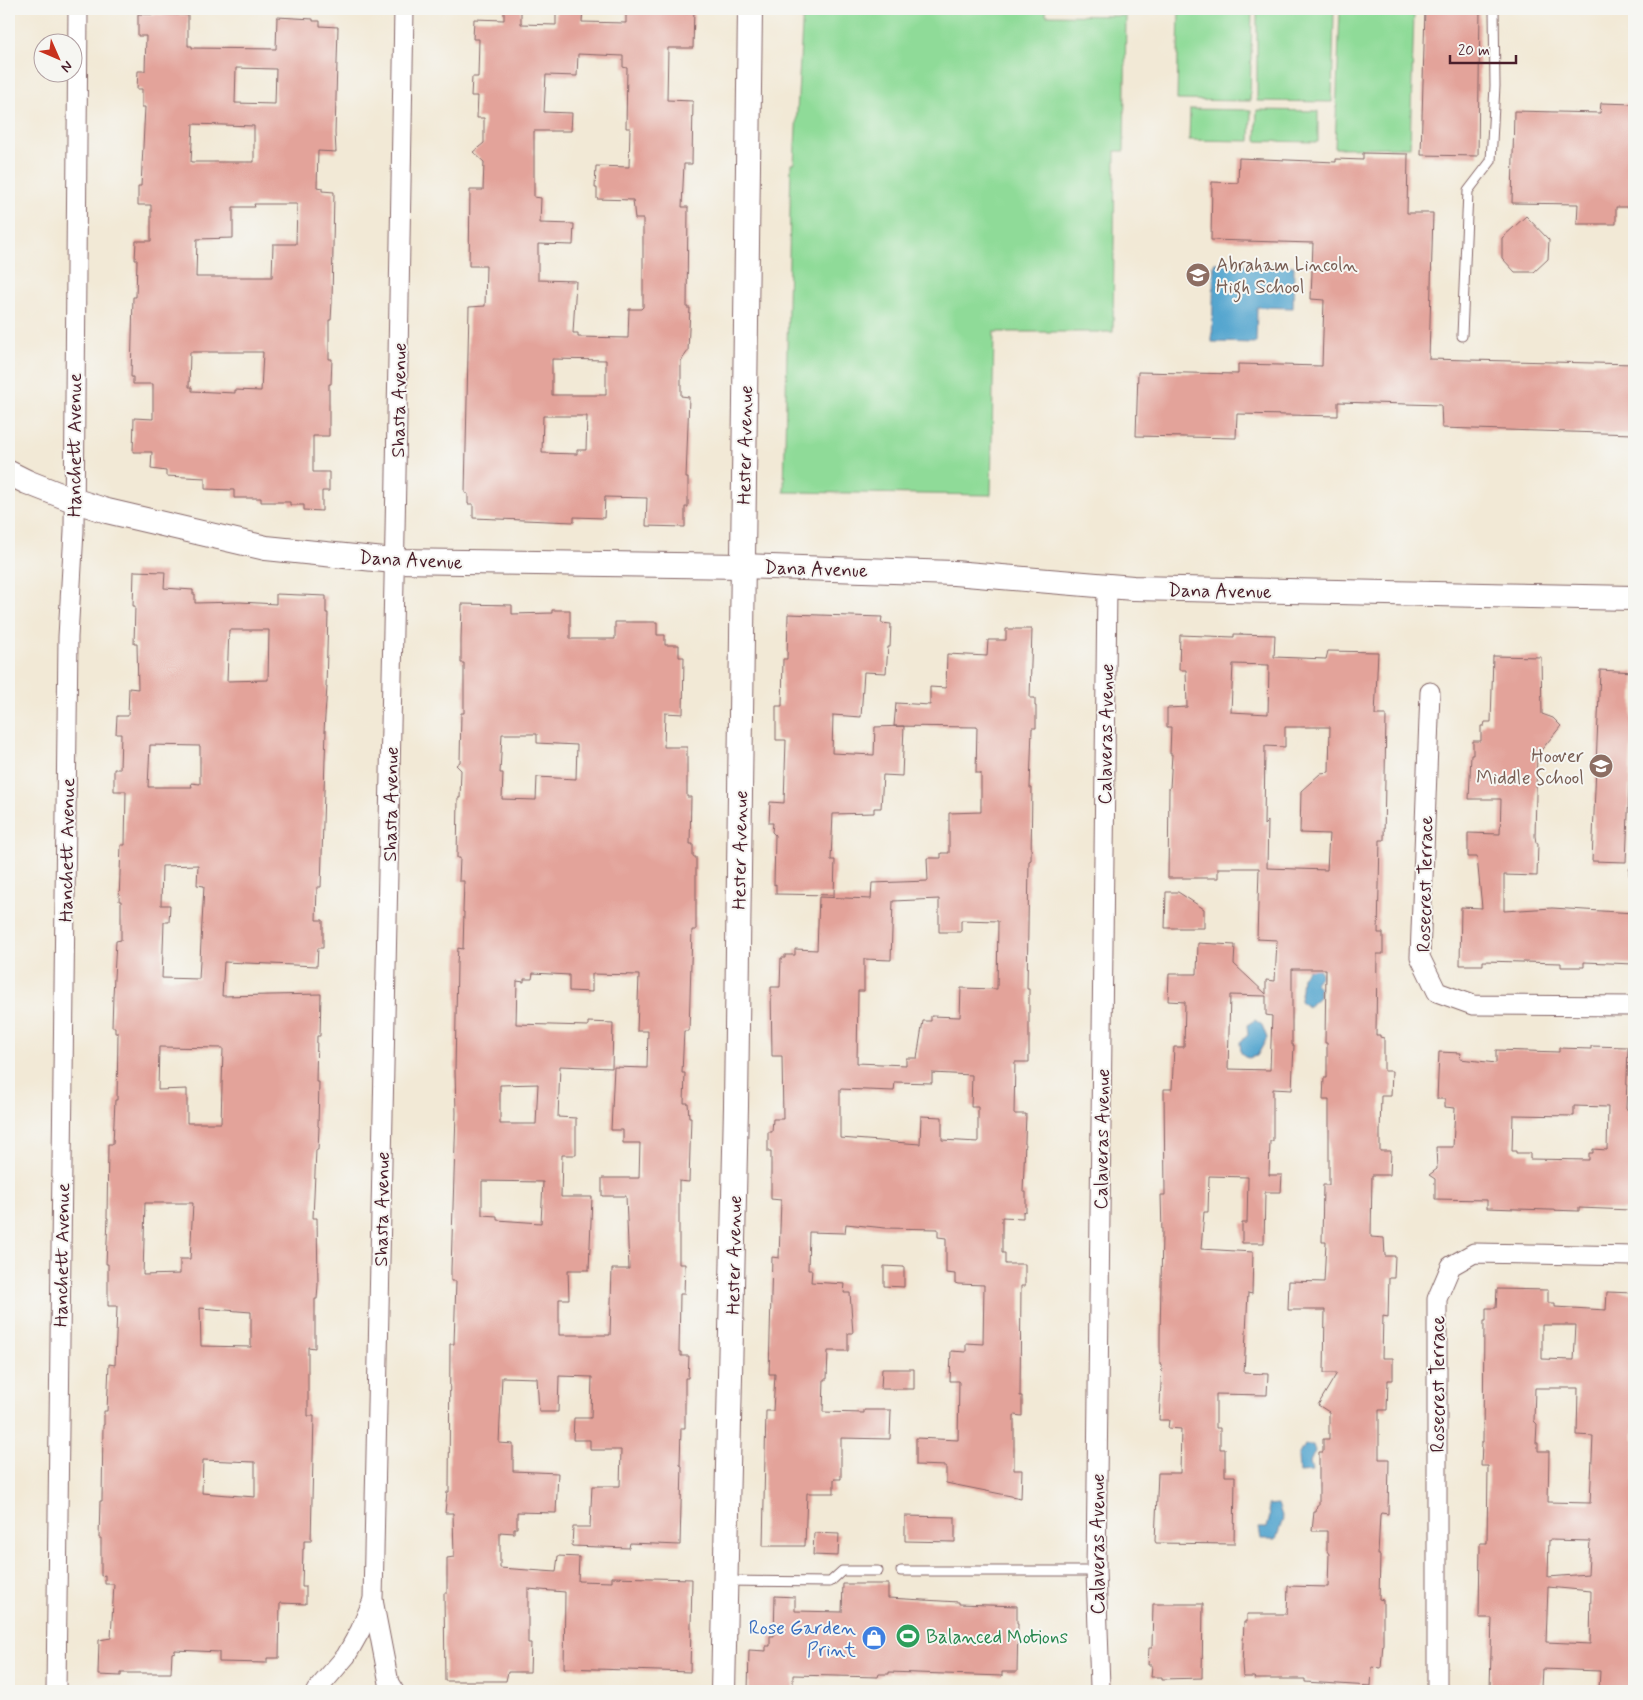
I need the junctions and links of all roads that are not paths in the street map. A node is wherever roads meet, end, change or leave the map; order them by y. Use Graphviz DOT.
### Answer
graph roads {
  1 [pos="78,9"];
  2 [pos="404,9"];
  3 [pos="750,9"];
  4 [pos="1494,9"];
  5 [pos="1462,336"];
  6 [pos="9,473"];
  7 [pos="73,500"];
  8 [pos="394,561"];
  9 [pos="743,566"];
  10 [pos="1107,586"];
  11 [pos="1634,598"];
  12 [pos="1430,692"];
  13 [pos="1634,1006"];
  14 [pos="1634,1256"];
  15 [pos="878,1571"];
  16 [pos="901,1571"];
  17 [pos="1096,1572"];
  18 [pos="726,1581"];
  19 [pos="374,1600"];
  20 [pos="56,1691"];
  21 [pos="316,1691"];
  22 [pos="394,1691"];
  23 [pos="723,1691"];
  24 [pos="1101,1691"];
  25 [pos="1437,1691"];
  1 -- 7 [label="street, Hanchett Avenue"];
  2 -- 8 [label="street, Shasta Avenue"];
  3 -- 9 [label="street, Hester Avenue"];
  4 -- 5 [label="lane"];
  6 -- 7 [label="street, Dana Avenue"];
  7 -- 8 [label="street, Dana Avenue"];
  7 -- 20 [label="street, Hanchett Avenue"];
  8 -- 9 [label="street, Dana Avenue"];
  8 -- 19 [label="street, Shasta Avenue"];
  9 -- 10 [label="street, Dana Avenue"];
  9 -- 18 [label="street, Hester Avenue"];
  10 -- 11 [label="street, Dana Avenue"];
  10 -- 17 [label="street, Calaveras Avenue"];
  12 -- 13 [label="street, Rosecrest Terrace"];
  14 -- 25 [label="street, Rosecrest Terrace"];
  15 -- 18 [label="lane"];
  16 -- 17 [label="lane"];
  17 -- 24 [label="street, Calaveras Avenue"];
  18 -- 23 [label="street, Hester Avenue"];
  19 -- 21 [label="street, Shasta Avenue"];
  19 -- 22 [label="street, Shasta Avenue"];
}
